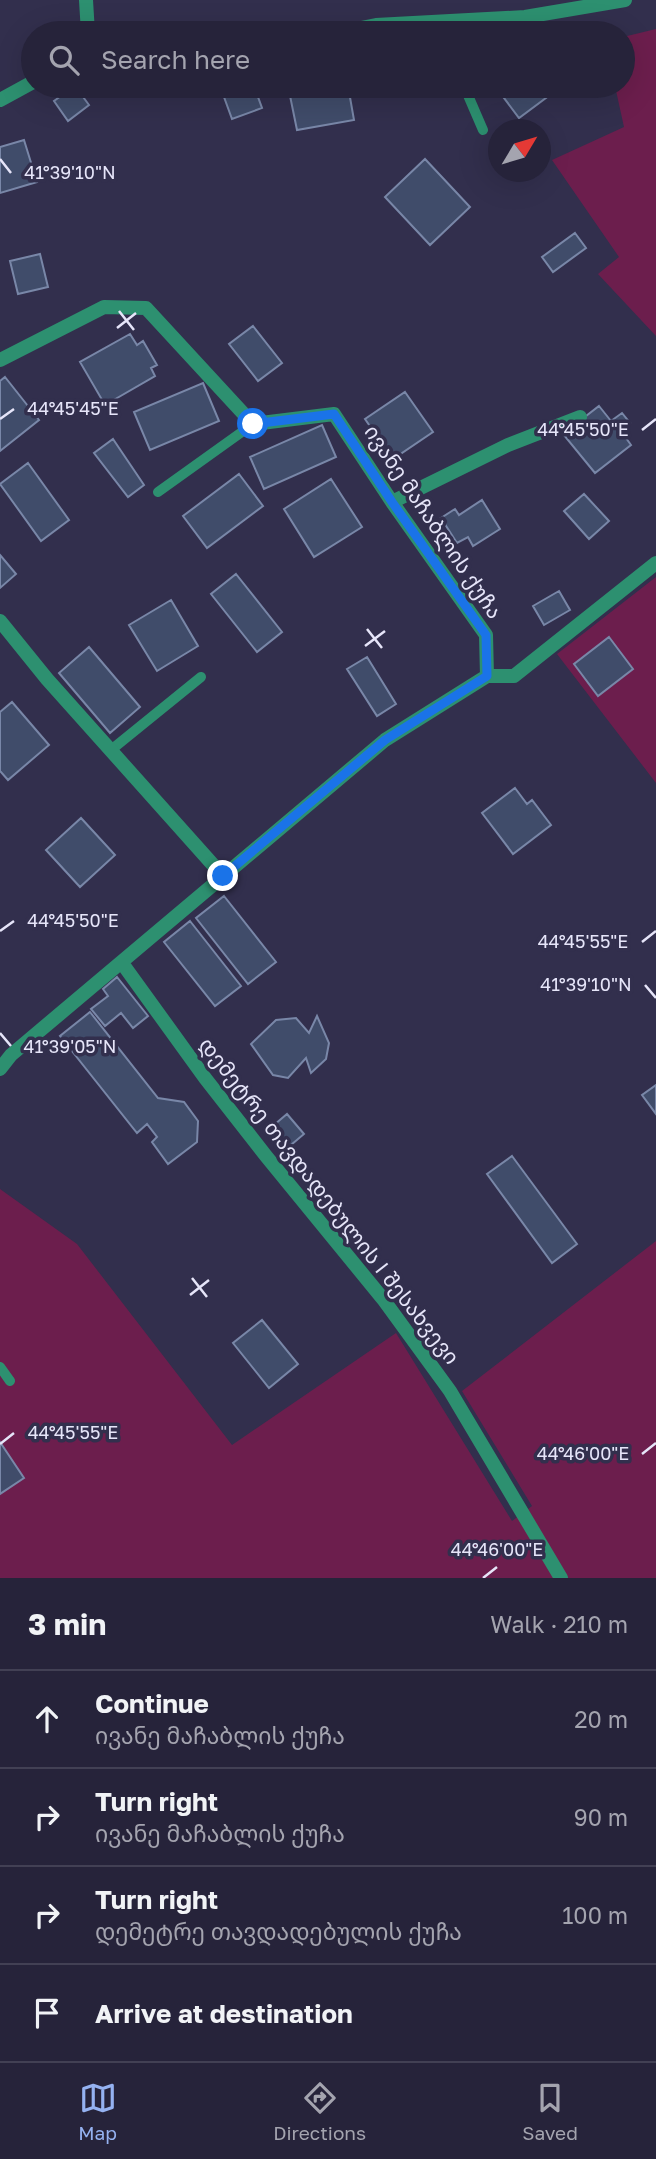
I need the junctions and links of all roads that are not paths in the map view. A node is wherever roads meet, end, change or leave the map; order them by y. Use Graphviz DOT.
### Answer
graph roads {
  1 [pos="86,0"];
  2 [pos="625,0"];
  3 [pos="87,21"];
  4 [pos="490,21"];
  5 [pos="21,89"];
  6 [pos="469,98"];
  7 [pos="0,100"];
  8 [pos="483,130"];
  9 [pos="0,360"];
  10 [pos="580,417"];
  11 [pos="253,424"];
  12 [pos="158,492"];
  13 [pos="392,502"];
  14 [pos="656,564"];
  15 [pos="0,621"];
  16 [pos="487,676"];
  17 [pos="201,677"];
  18 [pos="111,751"];
  19 [pos="223,876"];
  20 [pos="122,962"];
  21 [pos="0,1069"];
  22 [pos="0,1367"];
  23 [pos="10,1381"];
  24 [pos="561,1578"];
  1 -- 3 [label="street"];
  2 -- 4 [label="street"];
  5 -- 7 [label="street"];
  6 -- 8 [label="lane"];
  9 -- 11 [label="street"];
  10 -- 13 [label="street"];
  11 -- 12 [label="lane"];
  11 -- 13 [label="street, ივანე მაჩაბლის ქუჩა"];
  13 -- 16 [label="street, ივანე მაჩაბლის ქუჩა"];
  14 -- 16 [label="street"];
  15 -- 18 [label="street"];
  16 -- 19 [label="street"];
  17 -- 18 [label="lane"];
  18 -- 19 [label="street"];
  19 -- 20 [label="street"];
  20 -- 21 [label="street"];
  20 -- 24 [label="street, დემეტრე თავდადებულის I შესახვევი"];
  22 -- 23 [label="lane"];
}
